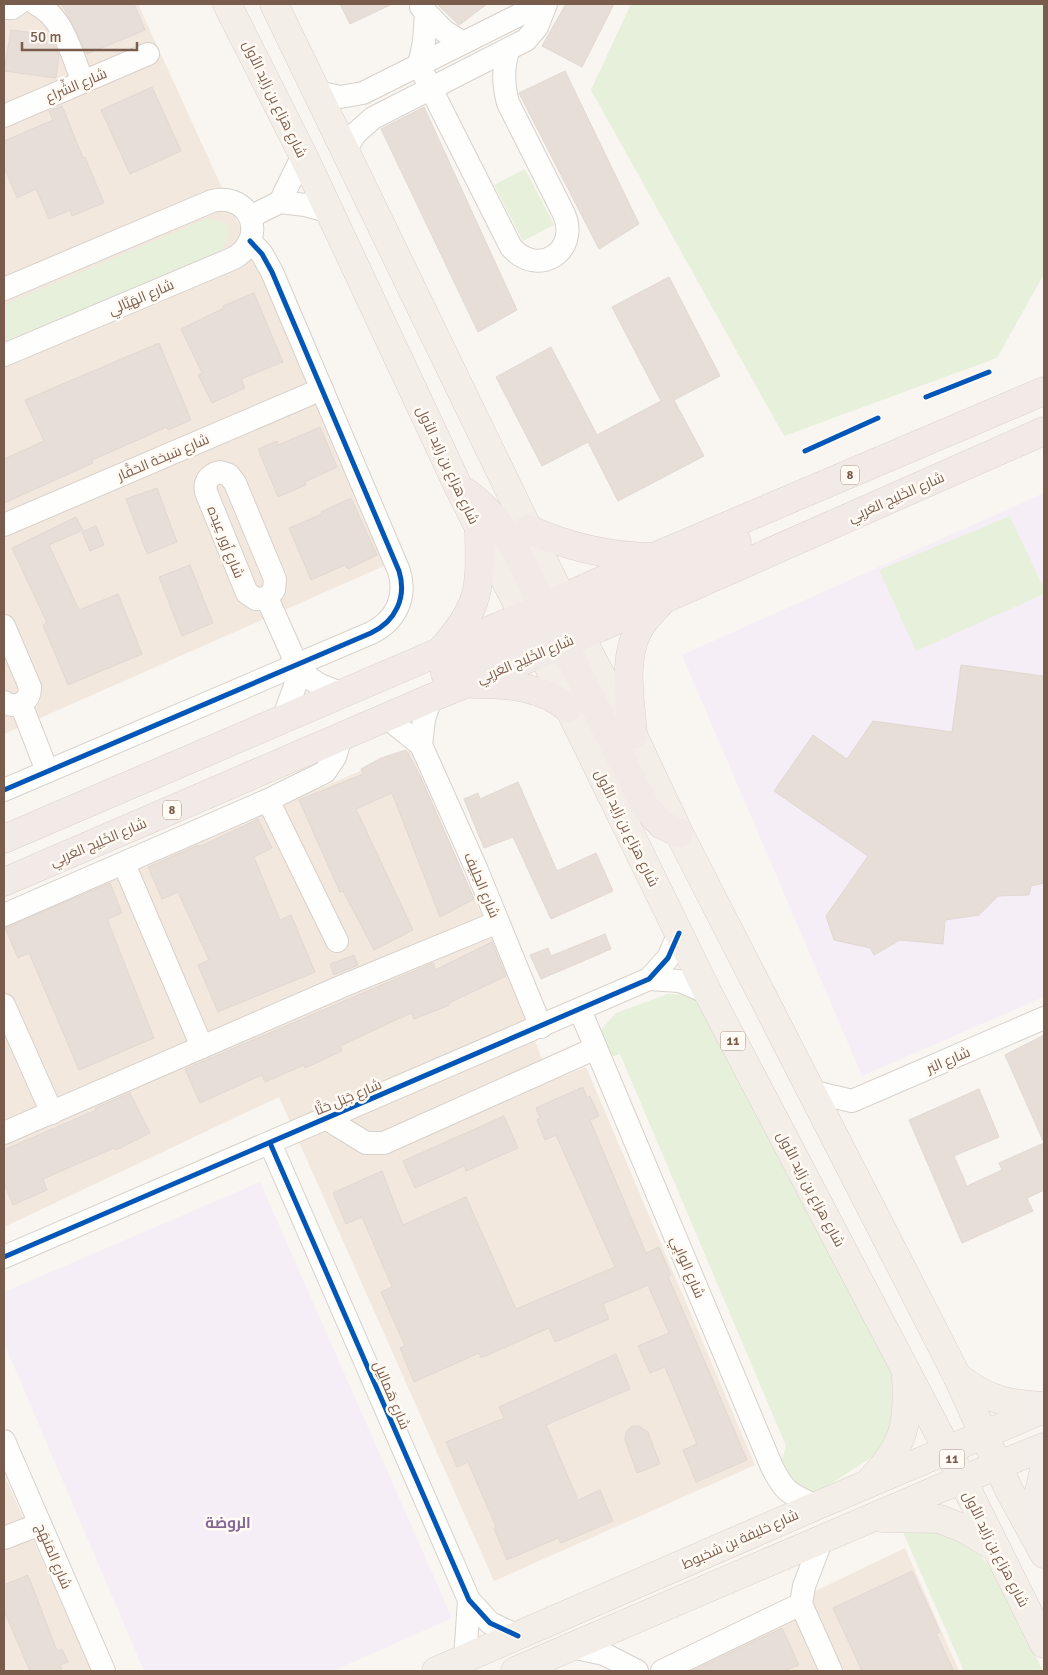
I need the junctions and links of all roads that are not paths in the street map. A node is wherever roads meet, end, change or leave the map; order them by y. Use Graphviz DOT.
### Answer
graph roads {
  1 [pos="18,4"];
  2 [pos="36,4"];
  3 [pos="227,4"];
  4 [pos="274,4"];
  5 [pos="544,7"];
  6 [pos="4,8"];
  7 [pos="423,9"];
  8 [pos="509,20"];
  9 [pos="463,43"];
  10 [pos="514,46"];
  11 [pos="148,54"];
  12 [pos="419,65"];
  13 [pos="83,82"];
  14 [pos="431,88"];
  15 [pos="317,92"];
  16 [pos="4,116"];
  17 [pos="345,150"];
  18 [pos="303,155"];
  19 [pos="280,202"];
  20 [pos="330,212"];
  21 [pos="250,217"];
  22 [pos="250,241"];
  23 [pos="4,289"];
  24 [pos="4,355"];
  25 [pos="322,389"];
  26 [pos="1044,391"];
  27 [pos="1044,431"];
  28 [pos="200,441"];
  29 [pos="215,473"];
  30 [pos="459,488"];
  31 [pos="808,493"];
  32 [pos="4,525"];
  33 [pos="528,529"];
  34 [pos="479,530"];
  35 [pos="654,557"];
  36 [pos="267,598"];
  37 [pos="662,601"];
  38 [pos="4,626"];
  39 [pos="552,627"];
  40 [pos="440,651"];
  41 [pos="298,668"];
  42 [pos="467,684"];
  43 [pos="343,694"];
  44 [pos="431,698"];
  45 [pos="12,703"];
  46 [pos="568,708"];
  47 [pos="386,717"];
  48 [pos="283,719"];
  49 [pos="350,733"];
  50 [pos="634,735"];
  51 [pos="421,745"];
  52 [pos="47,771"];
  53 [pos="4,790"];
  54 [pos="268,800"];
  55 [pos="679,833"];
  56 [pos="4,839"];
  57 [pos="124,864"];
  58 [pos="4,882"];
  59 [pos="4,916"];
  60 [pos="498,922"];
  61 [pos="679,933"];
  62 [pos="337,941"];
  63 [pos="649,979"];
  64 [pos="708,993"];
  65 [pos="4,1005"];
  66 [pos="580,1010"];
  67 [pos="1044,1018"];
  68 [pos="541,1027"];
  69 [pos="202,1047"];
  70 [pos="596,1048"];
  71 [pos="810,1092"];
  72 [pos="852,1101"];
  73 [pos="52,1112"];
  74 [pos="327,1118"];
  75 [pos="4,1133"];
  76 [pos="836,1142"];
  77 [pos="270,1143"];
  78 [pos="4,1257"];
  79 [pos="906,1370"];
  80 [pos="957,1376"];
  81 [pos="1044,1408"];
  82 [pos="984,1435"];
  83 [pos="4,1441"];
  84 [pos="1044,1447"];
  85 [pos="948,1451"];
  86 [pos="998,1466"];
  87 [pos="1044,1470"];
  88 [pos="962,1481"];
  89 [pos="865,1487"];
  90 [pos="816,1506"];
  91 [pos="870,1518"];
  92 [pos="40,1524"];
  93 [pos="4,1538"];
  94 [pos="822,1539"];
  95 [pos="996,1548"];
  96 [pos="1044,1553"];
  97 [pos="469,1600"];
  98 [pos="801,1604"];
  99 [pos="518,1636"];
  100 [pos="1044,1644"];
  101 [pos="571,1647"];
  102 [pos="465,1659"];
  103 [pos="524,1669"];
  104 [pos="104,1671"];
  105 [pos="436,1671"];
  106 [pos="637,1671"];
  107 [pos="662,1671"];
  108 [pos="831,1671"];
  1 -- 6 [label="street"];
  2 -- 13 [label="street"];
  3 -- 18 [label="main road, شارع هزاع بن زايد الأول / 11"];
  4 -- 15 [label="main road, شارع هزاع بن زايد الأول / 11"];
  5 -- 8 [label="street"];
  5 -- 10 [label="street"];
  7 -- 9 [label="street"];
  7 -- 12 [label="street"];
  8 -- 9 [label="street"];
  8 -- 10 [label="street"];
  9 -- 12 [label="street"];
  10 -- 14 [label="street"];
  10 -- 14 [label="street"];
  11 -- 13 [label="street, شارع الشِّراع"];
  12 -- 14 [label="street"];
  12 -- 15 [label="street"];
  13 -- 16 [label="street, شارع الشِّراع"];
  14 -- 17 [label="street"];
  15 -- 17 [label="main road, شارع هزاع بن زايد الأول / 11"];
  17 -- 33 [label="main road, شارع هزاع بن زايد الأول / 11"];
  18 -- 19 [label="street"];
  18 -- 20 [label="main road, شارع هزاع بن زايد الأول / 11"];
  19 -- 20 [label="street"];
  19 -- 21 [label="street"];
  20 -- 30 [label="main road, شارع هزاع بن زايد الأول / 11"];
  21 -- 22 [label="street"];
  21 -- 23 [label="street"];
  22 -- 24 [label="street, شارع الهَيَّالي"];
  22 -- 25 [label="street"];
  25 -- 28 [label="street, شارع سَبخة الحَفَّار"];
  25 -- 41 [label="street"];
  26 -- 31 [label="highway, شارع الخَلِيج العَربِي / 8"];
  27 -- 37 [label="highway, شارع الخَلِيج العَربِي / 8"];
  28 -- 29 [label="street"];
  28 -- 32 [label="street, شارع سَبخة الحَفَّار"];
  29 -- 36 [label="street"];
  29 -- 36 [label="street, شارع زُور عِيده"];
  30 -- 34 [label="main road, شارع هزاع بن زايد الأول / 11"];
  30 -- 39 [label="highway"];
  31 -- 35 [label="highway, شارع الخَلِيج العَربِي / 8"];
  31 -- 39 [label="highway"];
  33 -- 35 [label="highway"];
  33 -- 39 [label="main road, شارع هزاع بن زايد الأول / 11"];
  34 -- 39 [label="main road, شارع هزاع بن زايد الأول / 11"];
  34 -- 40 [label="highway"];
  35 -- 39 [label="highway, شارع الخَلِيج العَربِي / 8"];
  36 -- 41 [label="street"];
  37 -- 39 [label="highway, شارع الخَلِيج العَربِي / 8"];
  37 -- 50 [label="highway"];
  38 -- 45 [label="street"];
  39 -- 40 [label="highway, شارع الخَلِيج العَربِي / 8"];
  39 -- 42 [label="highway, شارع الخَلِيج العَربِي / 8"];
  39 -- 46 [label="main road, شارع هزاع بن زايد الأول / 11"];
  39 -- 49 [label="highway"];
  39 -- 50 [label="main road, شارع هزاع بن زايد الأول / 11"];
  39 -- 55 [label="highway"];
  40 -- 43 [label="highway, شارع الخَلِيج العَربِي / 8"];
  41 -- 43 [label="street"];
  41 -- 48 [label="street"];
  41 -- 52 [label="street"];
  42 -- 44 [label="highway, شارع الخَلِيج العَربِي / 8"];
  42 -- 46 [label="highway"];
  43 -- 48 [label="highway, شارع الخَلِيج العَربِي / 8"];
  44 -- 47 [label="highway, شارع الخَلِيج العَربِي / 8"];
  44 -- 51 [label="street"];
  45 -- 52 [label="street"];
  46 -- 61 [label="main road, شارع هزاع بن زايد الأول / 11"];
  47 -- 49 [label="highway, شارع الخَلِيج العَربِي / 8"];
  47 -- 51 [label="street, شارع الحِلِيف"];
  48 -- 56 [label="highway, شارع الخَلِيج العَربِي / 8"];
  49 -- 54 [label="street"];
  49 -- 58 [label="highway, شارع الخَلِيج العَربِي / 8"];
  50 -- 55 [label="main road, شارع هزاع بن زايد الأول / 11"];
  51 -- 60 [label="street, شارع الحِلِيف"];
  52 -- 53 [label="street"];
  54 -- 57 [label="street"];
  54 -- 62 [label="street"];
  55 -- 71 [label="main road, شارع هزاع بن زايد الأول / 11"];
  57 -- 59 [label="street"];
  57 -- 69 [label="street"];
  60 -- 68 [label="street, شارع الحِلِيف"];
  60 -- 69 [label="street"];
  61 -- 63 [label="street, شارع جَبَل حَتَّا"];
  61 -- 64 [label="main road, شارع هزاع بن زايد الأول / 11"];
  63 -- 64 [label="street, شارع جَبَل حَتَّا"];
  63 -- 66 [label="street, شارع جَبَل حَتَّا"];
  64 -- 79 [label="main road, شارع هزاع بن زايد الأول / 11"];
  65 -- 73 [label="street"];
  66 -- 68 [label="street, شارع جَبَل حَتَّا"];
  66 -- 70 [label="street, شارع الوابِي"];
  67 -- 72 [label="street, شارع البَر"];
  68 -- 74 [label="street, شارع جَبَل حَتَّا"];
  69 -- 73 [label="street"];
  70 -- 74 [label="street"];
  70 -- 90 [label="street, شارع الوابِي"];
  71 -- 72 [label="street"];
  71 -- 76 [label="main road, شارع هزاع بن زايد الأول / 11"];
  72 -- 76 [label="street"];
  73 -- 75 [label="street"];
  74 -- 77 [label="street, شارع جَبَل حَتَّا"];
  76 -- 80 [label="main road, شارع هزاع بن زايد الأول / 11"];
  77 -- 78 [label="street, شارع جَبَل حَتَّا"];
  77 -- 97 [label="street, شارع هَمالِيل"];
  79 -- 85 [label="main road, شارع هزاع بن زايد الأول / 11"];
  79 -- 89 [label="main road"];
  80 -- 81 [label="main road"];
  80 -- 82 [label="main road, شارع هزاع بن زايد الأول / 11"];
  81 -- 82 [label="main road, شارع خليفة بن شخبوط"];
  82 -- 85 [label="main road, شارع خليفة بن شخبوط"];
  82 -- 86 [label="main road, شارع هزاع بن زايد الأول / 11"];
  83 -- 92 [label="street, شارع المَنهَج"];
  84 -- 86 [label="main road"];
  85 -- 88 [label="main road, شارع هزاع بن زايد الأول / 11"];
  85 -- 89 [label="main road, شارع خليفة بن شخبوط"];
  86 -- 88 [label="main road"];
  86 -- 96 [label="main road, شارع هزاع بن زايد الأول / 11"];
  87 -- 96 [label="main road"];
  88 -- 91 [label="main road"];
  88 -- 95 [label="main road, شارع هزاع بن زايد الأول / 11"];
  89 -- 90 [label="main road, شارع خليفة بن شخبوط"];
  90 -- 99 [label="main road, شارع خليفة بن شخبوط"];
  91 -- 94 [label="main road"];
  91 -- 95 [label="main road"];
  92 -- 93 [label="street"];
  92 -- 104 [label="street, شارع المَنهَج"];
  94 -- 98 [label="street"];
  94 -- 101 [label="main road"];
  95 -- 100 [label="main road, شارع هزاع بن زايد الأول / 11"];
  97 -- 99 [label="street, شارع هَمالِيل"];
  97 -- 102 [label="street, شارع هَمالِيل"];
  98 -- 107 [label="street"];
  98 -- 108 [label="street"];
  99 -- 102 [label="main road, شارع خليفة بن شخبوط"];
  101 -- 103 [label="main road"];
  101 -- 106 [label="street"];
  102 -- 105 [label="main road, شارع خليفة بن شخبوط"];
}
